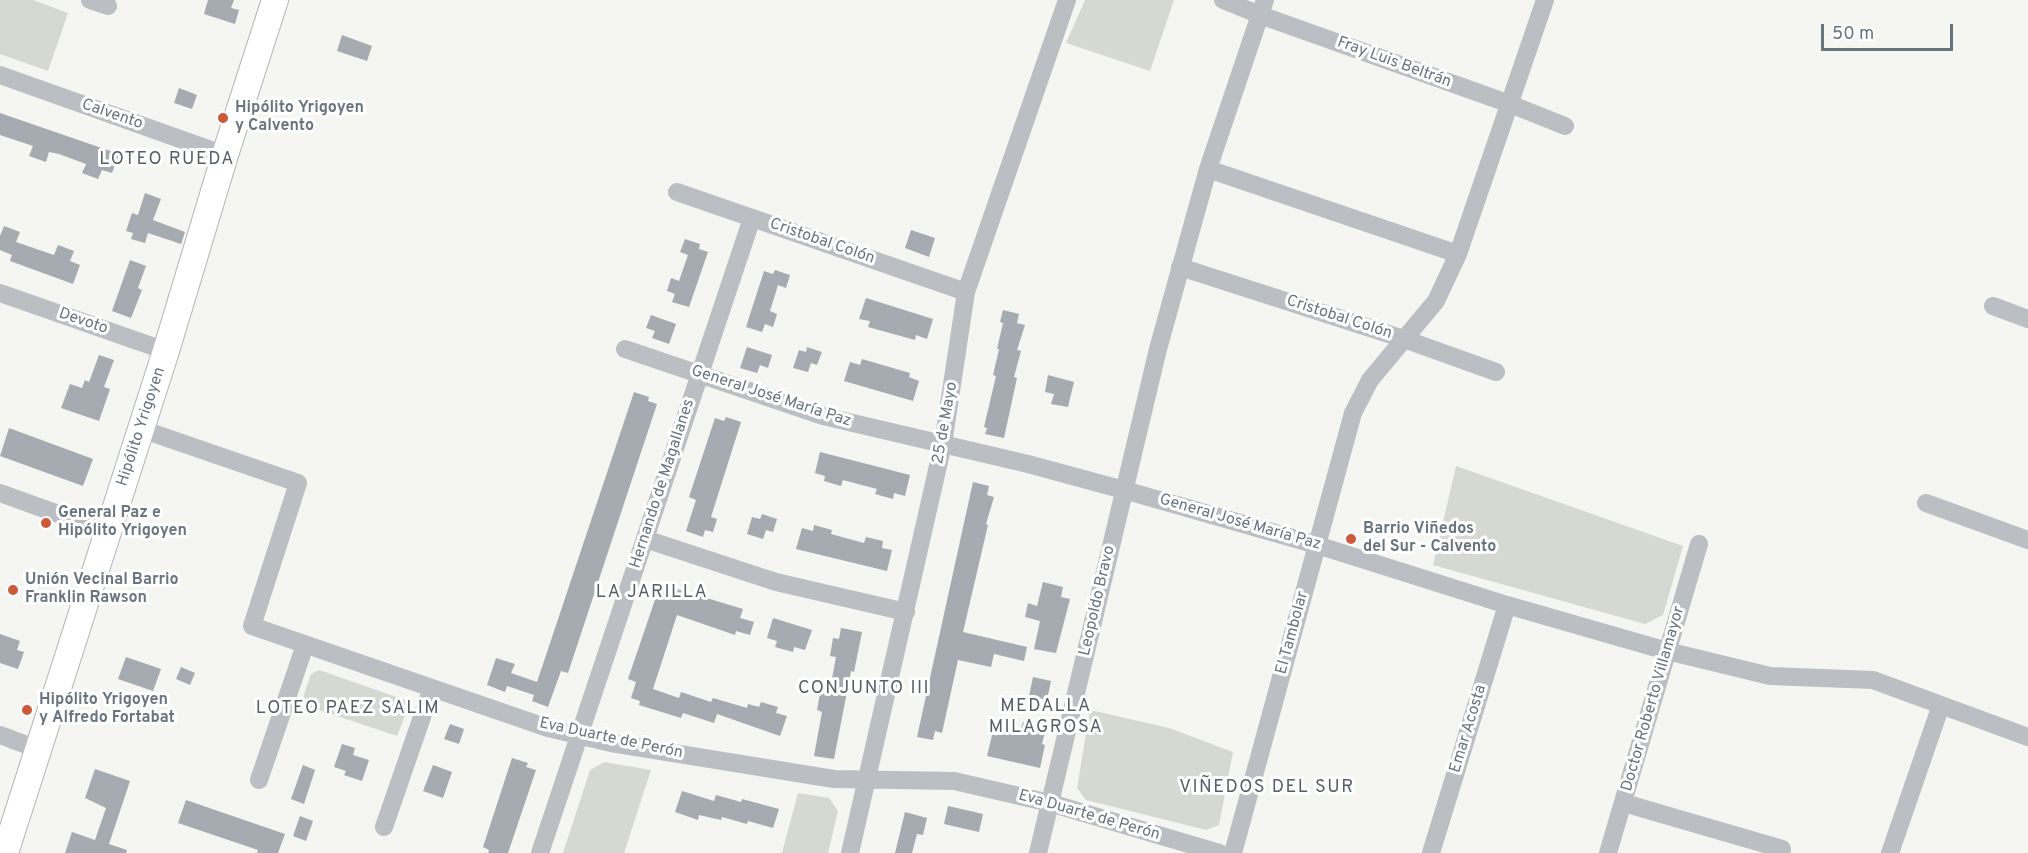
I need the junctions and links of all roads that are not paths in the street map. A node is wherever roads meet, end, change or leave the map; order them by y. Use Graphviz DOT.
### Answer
graph roads {
  1 [pos="275,0"];
  2 [pos="1067,0"];
  3 [pos="1223,0"];
  4 [pos="1545,0"];
  5 [pos="1262,8"];
  6 [pos="0,75"];
  7 [pos="1510,104"];
  8 [pos="1565,126"];
  9 [pos="225,154"];
  10 [pos="1208,169"];
  11 [pos="677,192"];
  12 [pos="752,218"];
  13 [pos="1458,254"];
  14 [pos="1180,267"];
  15 [pos="966,292"];
  16 [pos="0,293"];
  17 [pos="1993,306"];
  18 [pos="2028,319"];
  19 [pos="1404,339"];
  20 [pos="625,350"];
  21 [pos="166,351"];
  22 [pos="1496,372"];
  23 [pos="700,375"];
  24 [pos="141,429"];
  25 [pos="944,444"];
  26 [pos="1124,490"];
  27 [pos="0,493"];
  28 [pos="1926,503"];
  29 [pos="108,532"];
  30 [pos="645,539"];
  31 [pos="2028,540"];
  32 [pos="1699,544"];
  33 [pos="1317,545"];
  34 [pos="1507,605"];
  35 [pos="906,612"];
  36 [pos="305,645"];
  37 [pos="1667,651"];
  38 [pos="432,688"];
  39 [pos="1941,705"];
  40 [pos="0,735"];
  41 [pos="579,735"];
  42 [pos="2028,737"];
  43 [pos="37,749"];
  44 [pos="259,780"];
  45 [pos="867,780"];
  46 [pos="1050,803"];
  47 [pos="1624,803"];
  48 [pos="384,828"];
  49 [pos="1782,849"];
  50 [pos="5,853"];
  51 [pos="540,853"];
  52 [pos="850,853"];
  53 [pos="1038,853"];
  54 [pos="1220,853"];
  55 [pos="1233,853"];
  56 [pos="1431,853"];
  57 [pos="1608,853"];
  58 [pos="1890,853"];
  1 -- 9 [label="main road, Hipólito Yrigoyen"];
  2 -- 15 [label="street, 25 de Mayo"];
  3 -- 5 [label="street, Fray Luis Beltrán"];
  4 -- 7 [label="street, El Tambolar"];
  5 -- 7 [label="street, Fray Luis Beltrán"];
  5 -- 10 [label="street, Leopoldo Bravo"];
  6 -- 9 [label="street, Calvento"];
  7 -- 8 [label="street, Fray Luis Beltrán"];
  7 -- 13 [label="street, El Tambolar"];
  9 -- 21 [label="main road, Hipólito Yrigoyen"];
  10 -- 13 [label="street"];
  10 -- 14 [label="street, Leopoldo Bravo"];
  11 -- 12 [label="street, Cristobal Colón"];
  12 -- 15 [label="street, Cristobal Colón"];
  12 -- 23 [label="street, Hernando de Magallanes"];
  13 -- 19 [label="street, El Tambolar"];
  14 -- 19 [label="street, Cristobal Colón"];
  14 -- 26 [label="street, Leopoldo Bravo"];
  15 -- 25 [label="street, 25 de Mayo"];
  16 -- 21 [label="street, Devoto"];
  17 -- 18 [label="street"];
  19 -- 22 [label="street, Cristobal Colón"];
  19 -- 33 [label="street, El Tambolar"];
  20 -- 23 [label="street, General José María Paz"];
  21 -- 24 [label="main road, Hipólito Yrigoyen"];
  23 -- 25 [label="street, General José María Paz"];
  23 -- 30 [label="street, Hernando de Magallanes"];
  24 -- 29 [label="main road, Hipólito Yrigoyen"];
  24 -- 36 [label="street, Eva Duarte de Perón"];
  25 -- 26 [label="street, General José María Paz"];
  25 -- 35 [label="street, 25 de Mayo"];
  26 -- 33 [label="street, General José María Paz"];
  26 -- 46 [label="street, Leopoldo Bravo"];
  27 -- 29 [label="street"];
  28 -- 31 [label="street"];
  29 -- 43 [label="main road, Hipólito Yrigoyen"];
  30 -- 35 [label="street"];
  30 -- 41 [label="street, Hernando de Magallanes"];
  32 -- 37 [label="street, Doctor Roberto Villamayor"];
  33 -- 34 [label="street, General José María Paz"];
  33 -- 55 [label="street, El Tambolar"];
  34 -- 37 [label="street, General José María Paz"];
  34 -- 56 [label="street, Emar Acosta"];
  35 -- 45 [label="street, 25 de Mayo"];
  36 -- 38 [label="street, Eva Duarte de Perón"];
  36 -- 44 [label="street"];
  37 -- 39 [label="street, General José María Paz"];
  37 -- 47 [label="street, Doctor Roberto Villamayor"];
  38 -- 41 [label="street, Eva Duarte de Perón"];
  38 -- 48 [label="street"];
  39 -- 42 [label="street, General José María Paz"];
  39 -- 58 [label="street"];
  40 -- 43 [label="street"];
  41 -- 45 [label="street, Eva Duarte de Perón"];
  41 -- 51 [label="street, Hernando de Magallanes"];
  43 -- 50 [label="main road, Hipólito Yrigoyen"];
  45 -- 46 [label="street, Eva Duarte de Perón"];
  45 -- 52 [label="street, 25 de Mayo"];
  46 -- 53 [label="street, Leopoldo Bravo"];
  46 -- 54 [label="street, Eva Duarte de Perón"];
  47 -- 49 [label="street"];
  47 -- 57 [label="street, Doctor Roberto Villamayor"];
}
